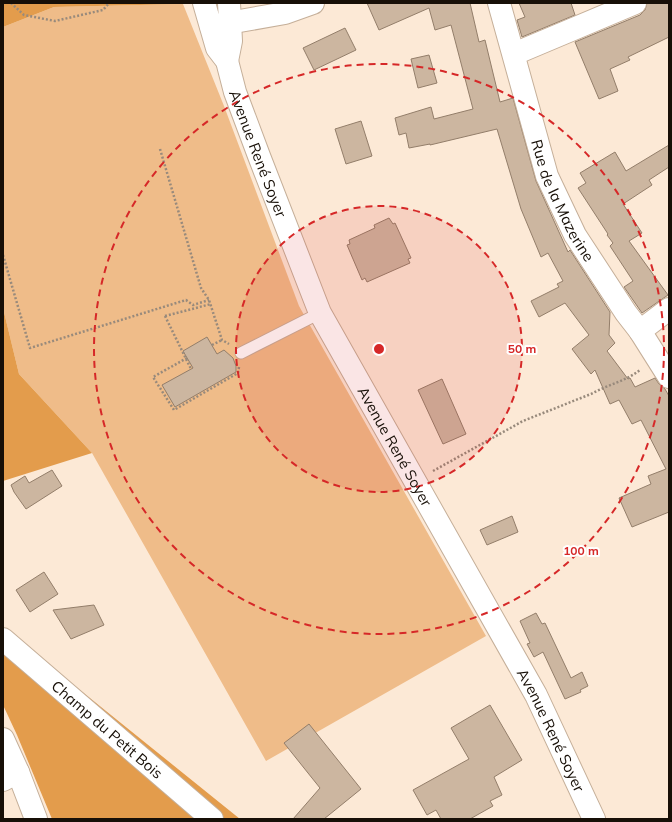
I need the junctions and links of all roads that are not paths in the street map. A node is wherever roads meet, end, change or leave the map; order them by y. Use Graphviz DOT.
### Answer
graph roads {
  1 [pos="204,3"];
  2 [pos="313,3"];
  3 [pos="499,3"];
  4 [pos="635,3"];
  5 [pos="223,17"];
  6 [pos="514,54"];
  7 [pos="669,309"];
  8 [pos="320,313"];
  9 [pos="640,331"];
  10 [pos="241,353"];
  11 [pos="669,377"];
  12 [pos="3,639"];
  13 [pos="3,739"];
  14 [pos="10,776"];
  15 [pos="36,819"];
  16 [pos="212,819"];
  17 [pos="594,819"];
  1 -- 5 [label="street, Avenue René Soyer"];
  2 -- 5 [label="street"];
  3 -- 6 [label="street, Rue de la Mazerine"];
  4 -- 6 [label="street"];
  5 -- 8 [label="street, Avenue René Soyer"];
  6 -- 9 [label="street, Rue de la Mazerine"];
  7 -- 9 [label="street"];
  8 -- 10 [label="lane"];
  8 -- 17 [label="street, Avenue René Soyer"];
  9 -- 11 [label="street, Rue de la Mazerine"];
  12 -- 16 [label="street, Champ du Petit Bois"];
  13 -- 14 [label="street"];
  14 -- 15 [label="street"];
}
